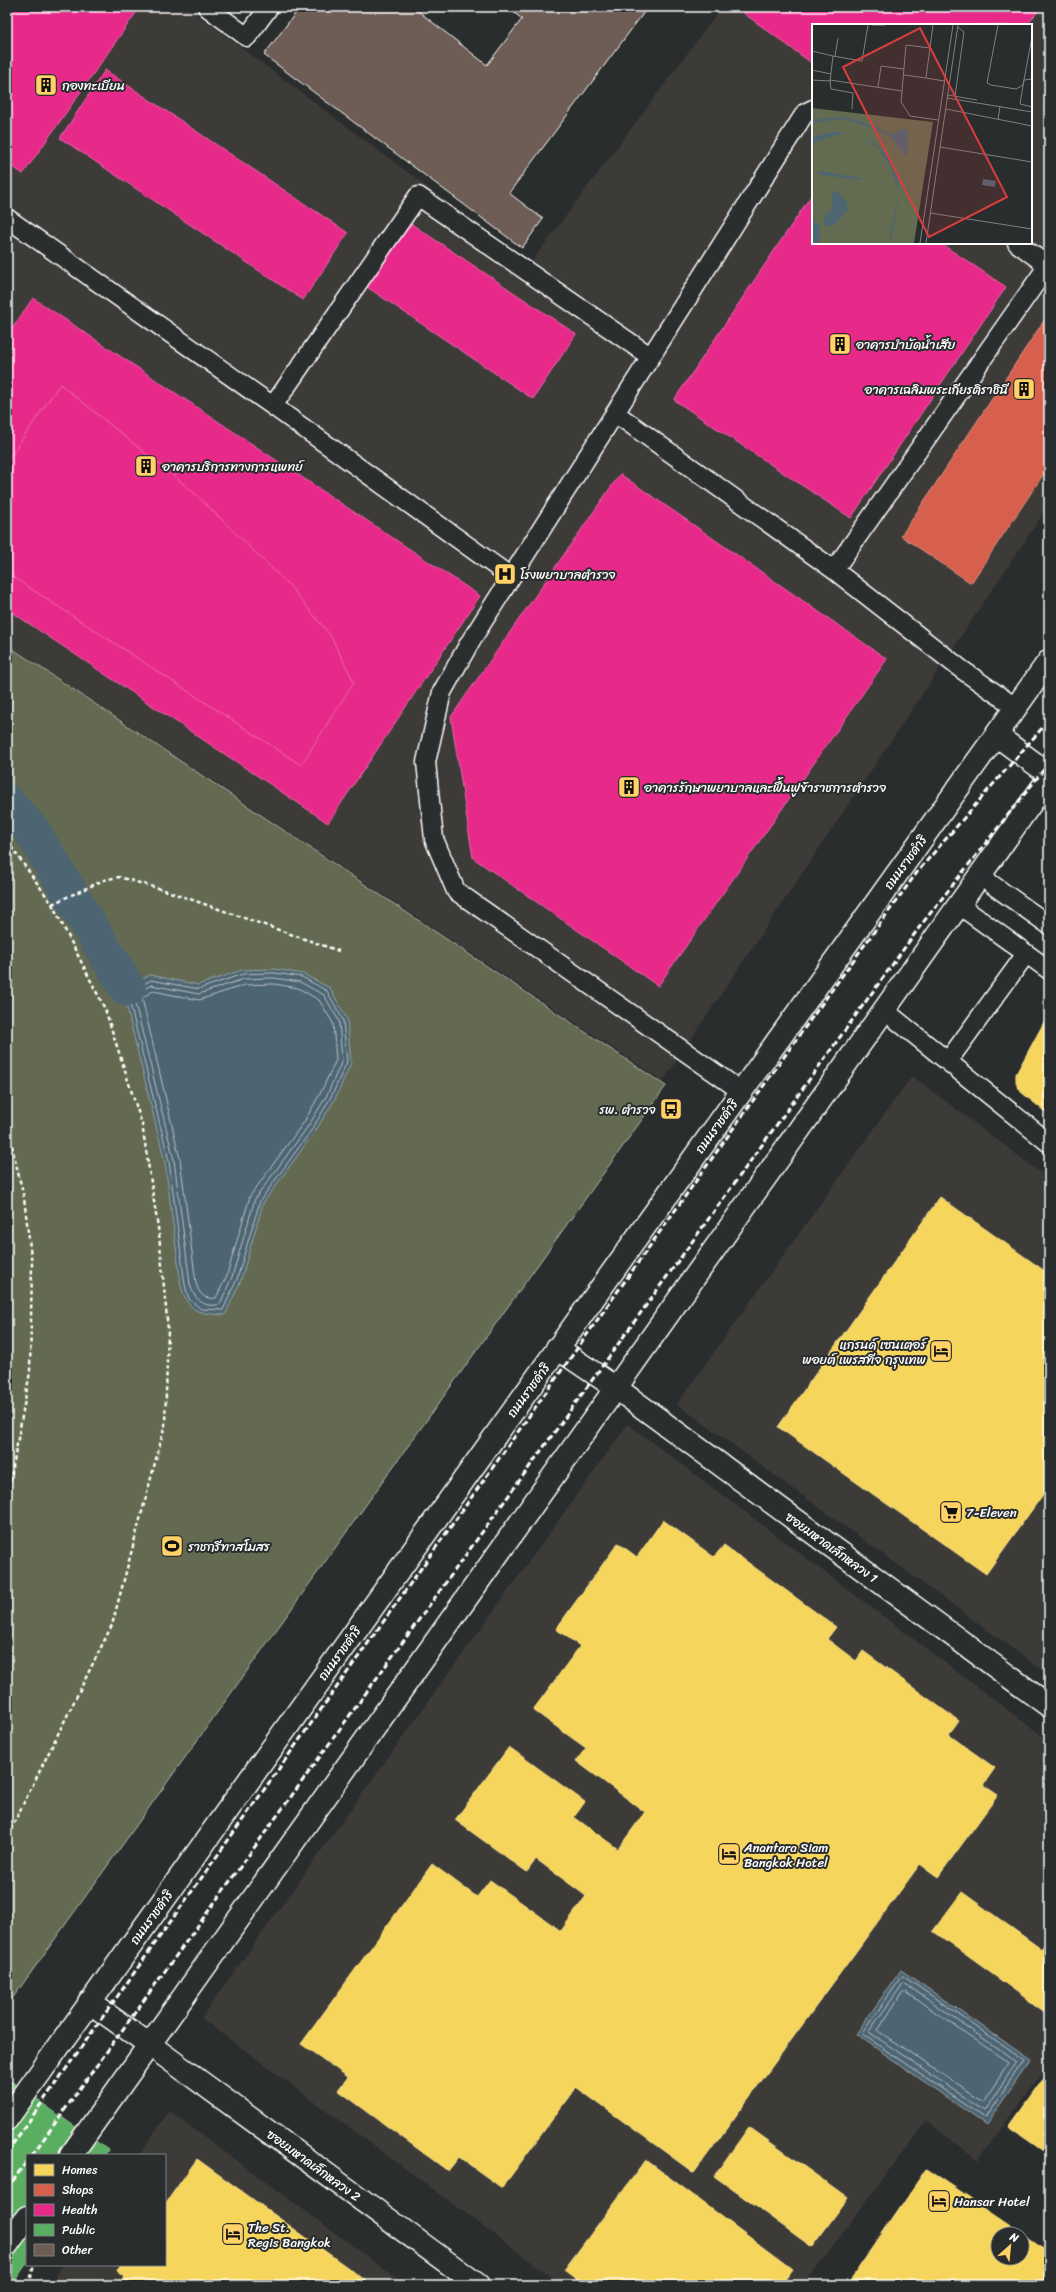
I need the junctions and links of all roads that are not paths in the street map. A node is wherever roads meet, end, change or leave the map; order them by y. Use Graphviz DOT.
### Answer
graph roads {
  1 [pos="207,7"];
  2 [pos="269,7"];
  3 [pos="810,108"];
  4 [pos="7,218"];
  5 [pos="1019,244"];
  6 [pos="1048,265"];
  7 [pos="651,357"];
  8 [pos="274,406"];
  9 [pos="615,413"];
  10 [pos="834,570"];
  11 [pos="511,577"];
  12 [pos="1049,661"];
  13 [pos="1015,708"];
  14 [pos="996,735"];
  15 [pos="1049,774"];
  16 [pos="1049,778"];
  17 [pos="980,876"];
  18 [pos="959,904"];
  19 [pos="1049,924"];
  20 [pos="1026,954"];
  21 [pos="1049,970"];
  22 [pos="884,1010"];
  23 [pos="948,1062"];
  24 [pos="741,1091"];
  25 [pos="1049,1143"];
  26 [pos="557,1348"];
  27 [pos="616,1388"];
  28 [pos="1049,1706"];
  29 [pos="89,2002"];
  30 [pos="150,2045"];
  31 [pos="7,2119"];
  32 [pos="72,2154"];
  33 [pos="26,2218"];
  34 [pos="7,2245"];
  35 [pos="478,2285"];
  1 -- 2 [label="lane"];
  3 -- 7 [label="lane"];
  4 -- 8 [label="lane"];
  5 -- 6 [label="lane"];
  6 -- 10 [label="lane"];
  7 -- 8 [label="lane"];
  7 -- 9 [label="lane"];
  8 -- 11 [label="lane"];
  9 -- 10 [label="lane"];
  9 -- 11 [label="lane"];
  10 -- 13 [label="lane"];
  11 -- 24 [label="lane"];
  12 -- 13 [label="main road, ถนนราชดำริ"];
  13 -- 14 [label="main road, ถนนราชดำริ"];
  14 -- 15 [label="main road"];
  14 -- 24 [label="main road, ถนนราชดำริ"];
  16 -- 17 [label="main road"];
  17 -- 18 [label="main road"];
  17 -- 19 [label="lane"];
  18 -- 20 [label="lane"];
  18 -- 22 [label="main road"];
  20 -- 21 [label="lane"];
  20 -- 23 [label="lane"];
  22 -- 23 [label="lane"];
  22 -- 27 [label="main road"];
  23 -- 25 [label="lane"];
  24 -- 26 [label="main road, ถนนราชดำริ"];
  26 -- 27 [label="main road, ซอยมหาดเล็กหลวง 1"];
  26 -- 29 [label="main road, ถนนราชดำริ"];
  27 -- 28 [label="main road, ซอยมหาดเล็กหลวง 1"];
  27 -- 30 [label="main road"];
  29 -- 30 [label="main road, ซอยมหาดเล็กหลวง 2"];
  29 -- 31 [label="main road, ถนนราชดำริ"];
  30 -- 32 [label="main road"];
  30 -- 35 [label="main road, ซอยมหาดเล็กหลวง 2"];
  33 -- 34 [label="main road"];
}
